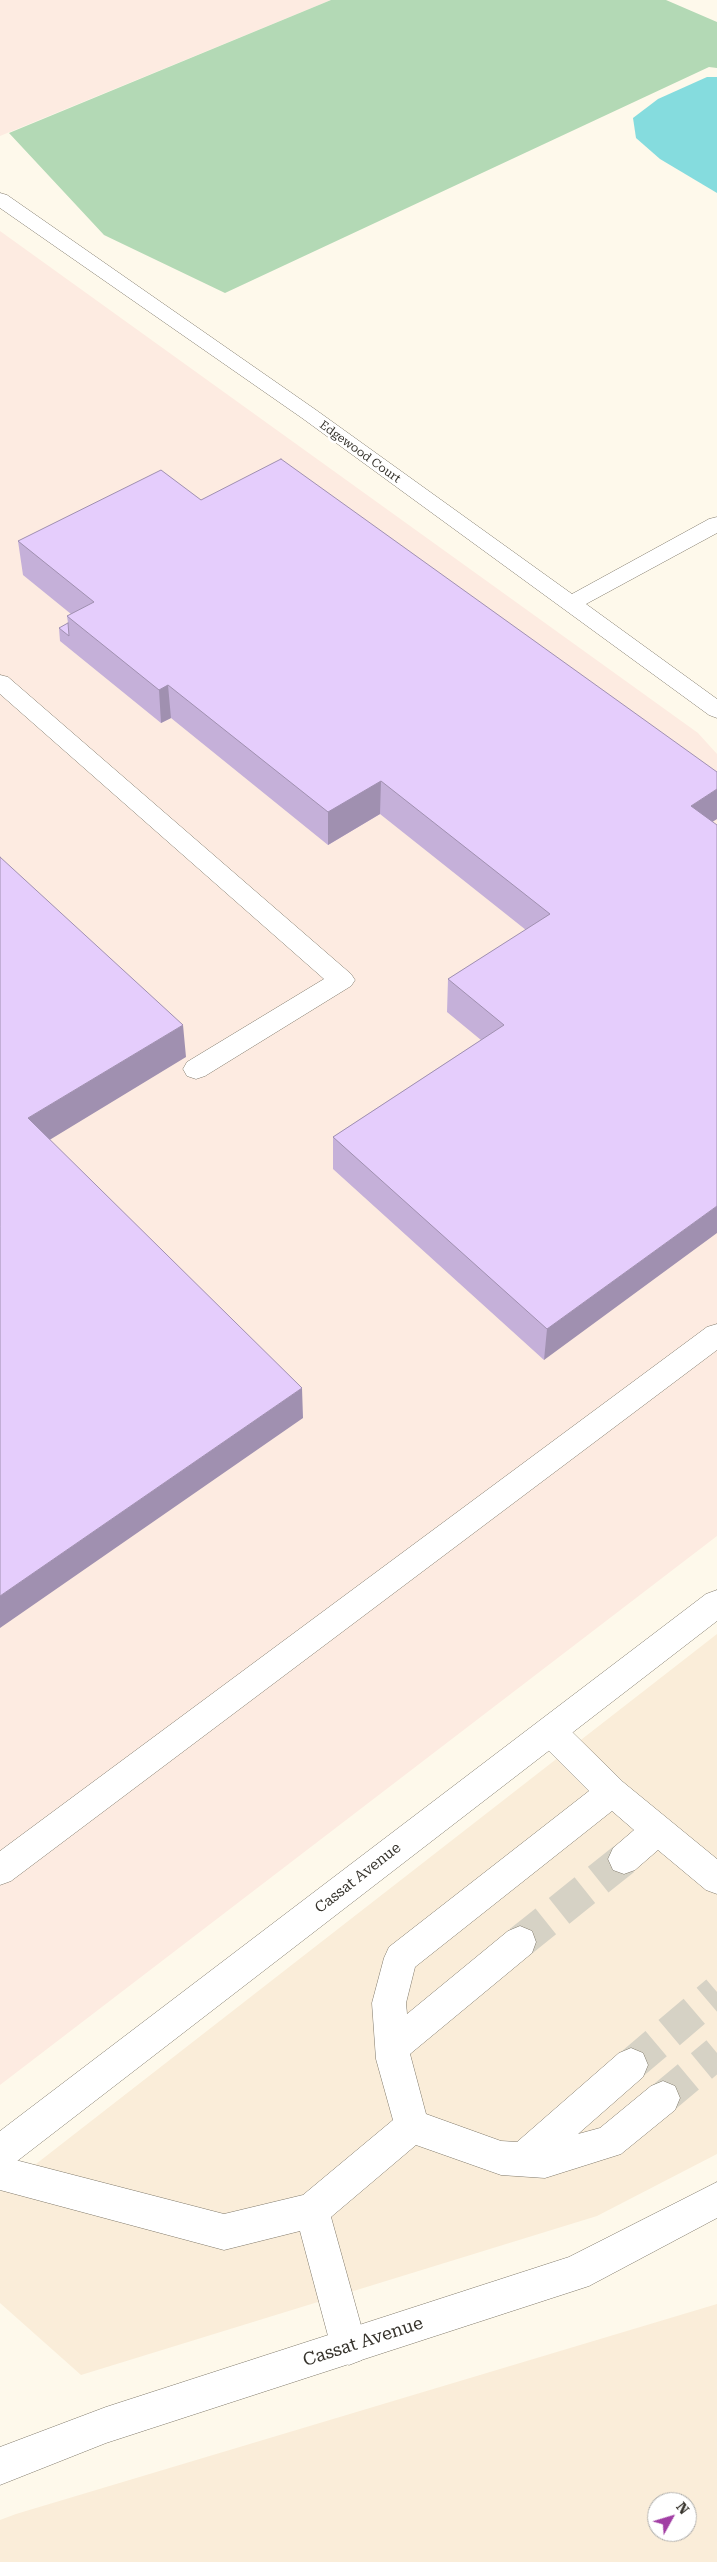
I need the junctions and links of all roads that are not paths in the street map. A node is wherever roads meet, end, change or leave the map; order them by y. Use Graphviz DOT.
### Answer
graph roads {
  1 [pos="0,199"];
  2 [pos="717,524"];
  3 [pos="572,603"];
  4 [pos="0,682"];
  5 [pos="717,710"];
  6 [pos="196,1069"];
  7 [pos="717,1335"];
  8 [pos="717,1603"];
  9 [pos="550,1731"];
  10 [pos="612,1792"];
  11 [pos="659,1830"];
  12 [pos="624,1859"];
  13 [pos="0,1870"];
  14 [pos="717,1879"];
  15 [pos="520,1942"];
  16 [pos="393,2046"];
  17 [pos="632,2064"];
  18 [pos="662,2098"];
  19 [pos="412,2126"];
  20 [pos="0,2153"];
  21 [pos="522,2160"];
  22 [pos="0,2173"];
  23 [pos="717,2199"];
  24 [pos="312,2210"];
  25 [pos="349,2347"];
  26 [pos="0,2466"];
  1 -- 3 [label="street, Edgewood Court"];
  2 -- 3 [label="street"];
  3 -- 5 [label="street, Edgewood Court"];
  4 -- 6 [label="street"];
  7 -- 13 [label="street"];
  8 -- 9 [label="street, Cassat Avenue"];
  9 -- 10 [label="street"];
  9 -- 20 [label="street, Cassat Avenue"];
  10 -- 11 [label="street"];
  10 -- 16 [label="street"];
  11 -- 12 [label="street"];
  11 -- 14 [label="street"];
  15 -- 16 [label="street"];
  16 -- 19 [label="street"];
  17 -- 21 [label="street"];
  18 -- 21 [label="street"];
  19 -- 21 [label="street"];
  19 -- 24 [label="street"];
  22 -- 24 [label="street"];
  23 -- 25 [label="street, Cassat Avenue"];
  24 -- 25 [label="street"];
  25 -- 26 [label="street, Cassat Avenue"];
}
